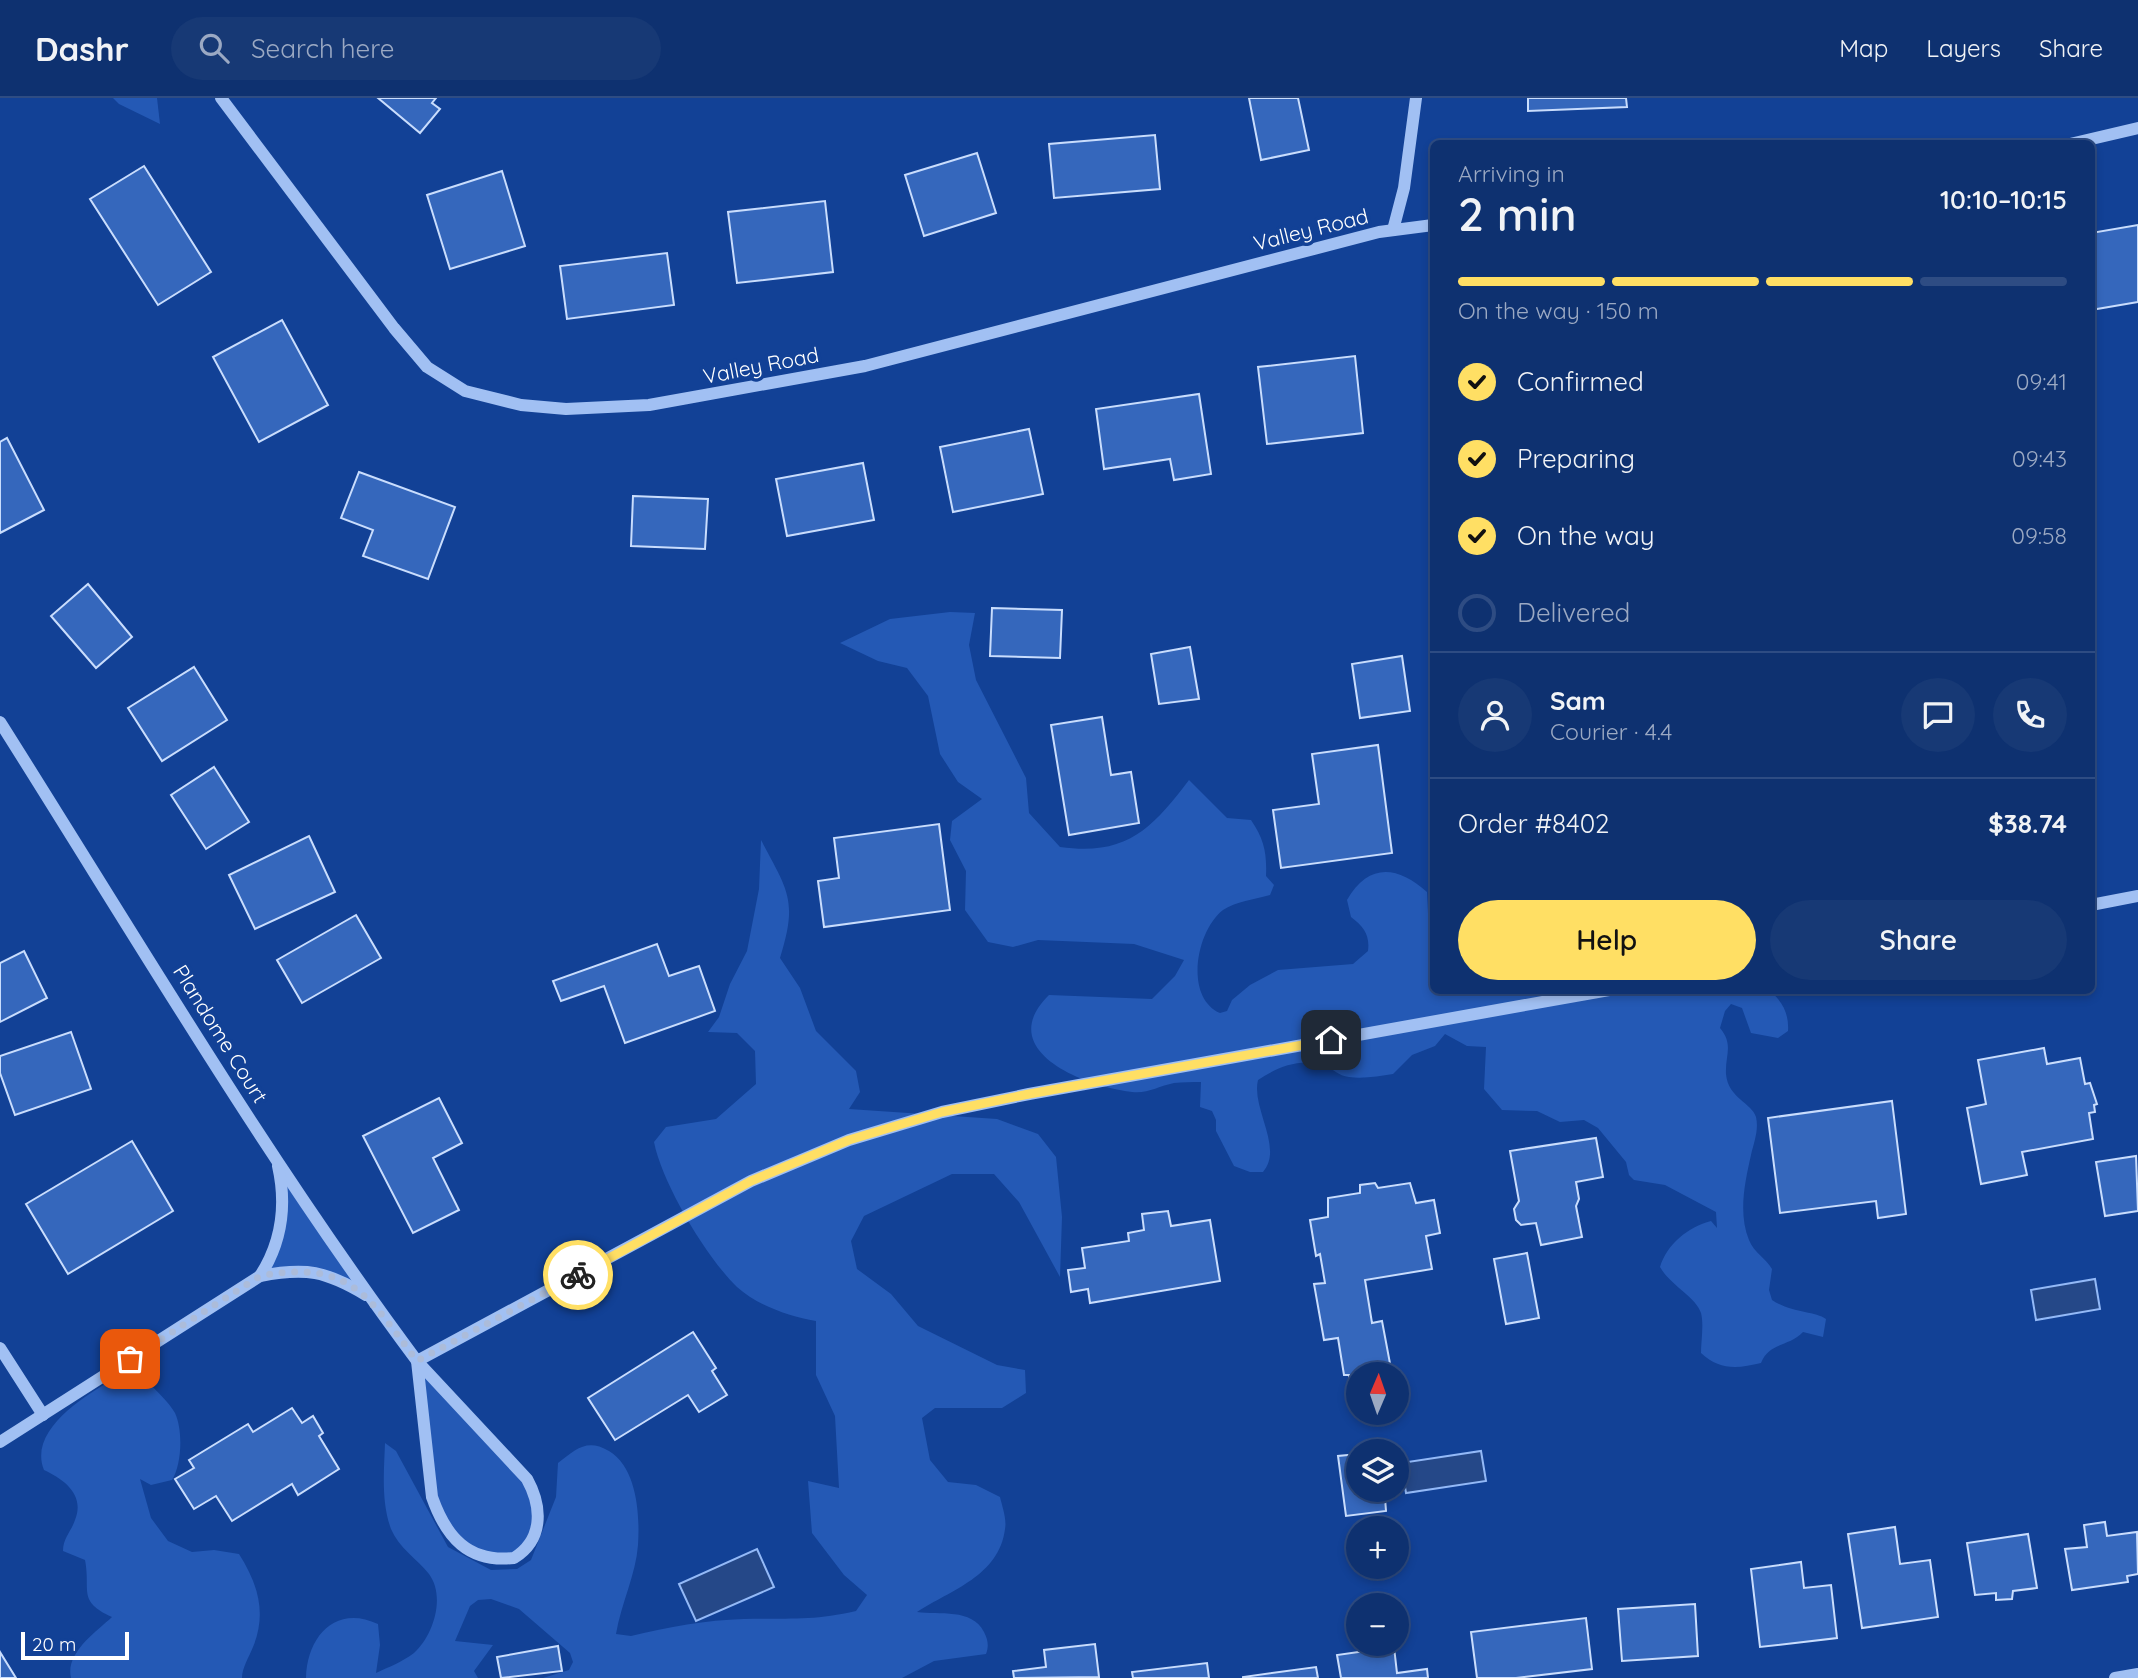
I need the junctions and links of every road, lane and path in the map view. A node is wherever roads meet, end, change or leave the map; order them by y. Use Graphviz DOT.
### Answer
graph roads {
  1 [pos="221,98"];
  2 [pos="1416,98"];
  3 [pos="2138,128"];
  4 [pos="2087,140"];
  5 [pos="1430,225"];
  6 [pos="1393,230"];
  7 [pos="0,722"];
  8 [pos="2138,896"];
  9 [pos="2095,904"];
  10 [pos="1587,994"];
  11 [pos="276,1158"];
  12 [pos="260,1276"];
  13 [pos="369,1297"];
  14 [pos="0,1348"];
  15 [pos="417,1361"];
  16 [pos="43,1415"];
  17 [pos="0,1442"];
  18 [pos="2138,1674"];
  19 [pos="2115,1678"];
  1 -- 6 [label="street, Valley Road"];
  2 -- 6 [label="street"];
  3 -- 4 [label="street"];
  5 -- 6 [label="street, Valley Road"];
  7 -- 11 [label="street, Plandome Court"];
  8 -- 9 [label="street"];
  10 -- 15 [label="street"];
  11 -- 12 [label="street"];
  11 -- 13 [label="street, Plandome Court"];
  12 -- 13 [label="street"];
  12 -- 16 [label="street"];
  13 -- 15 [label="street, Plandome Court"];
  14 -- 16 [label="street"];
  15 -- 15 [label="street, Plandome Court"];
  16 -- 17 [label="street"];
  18 -- 19 [label="street"];
}
